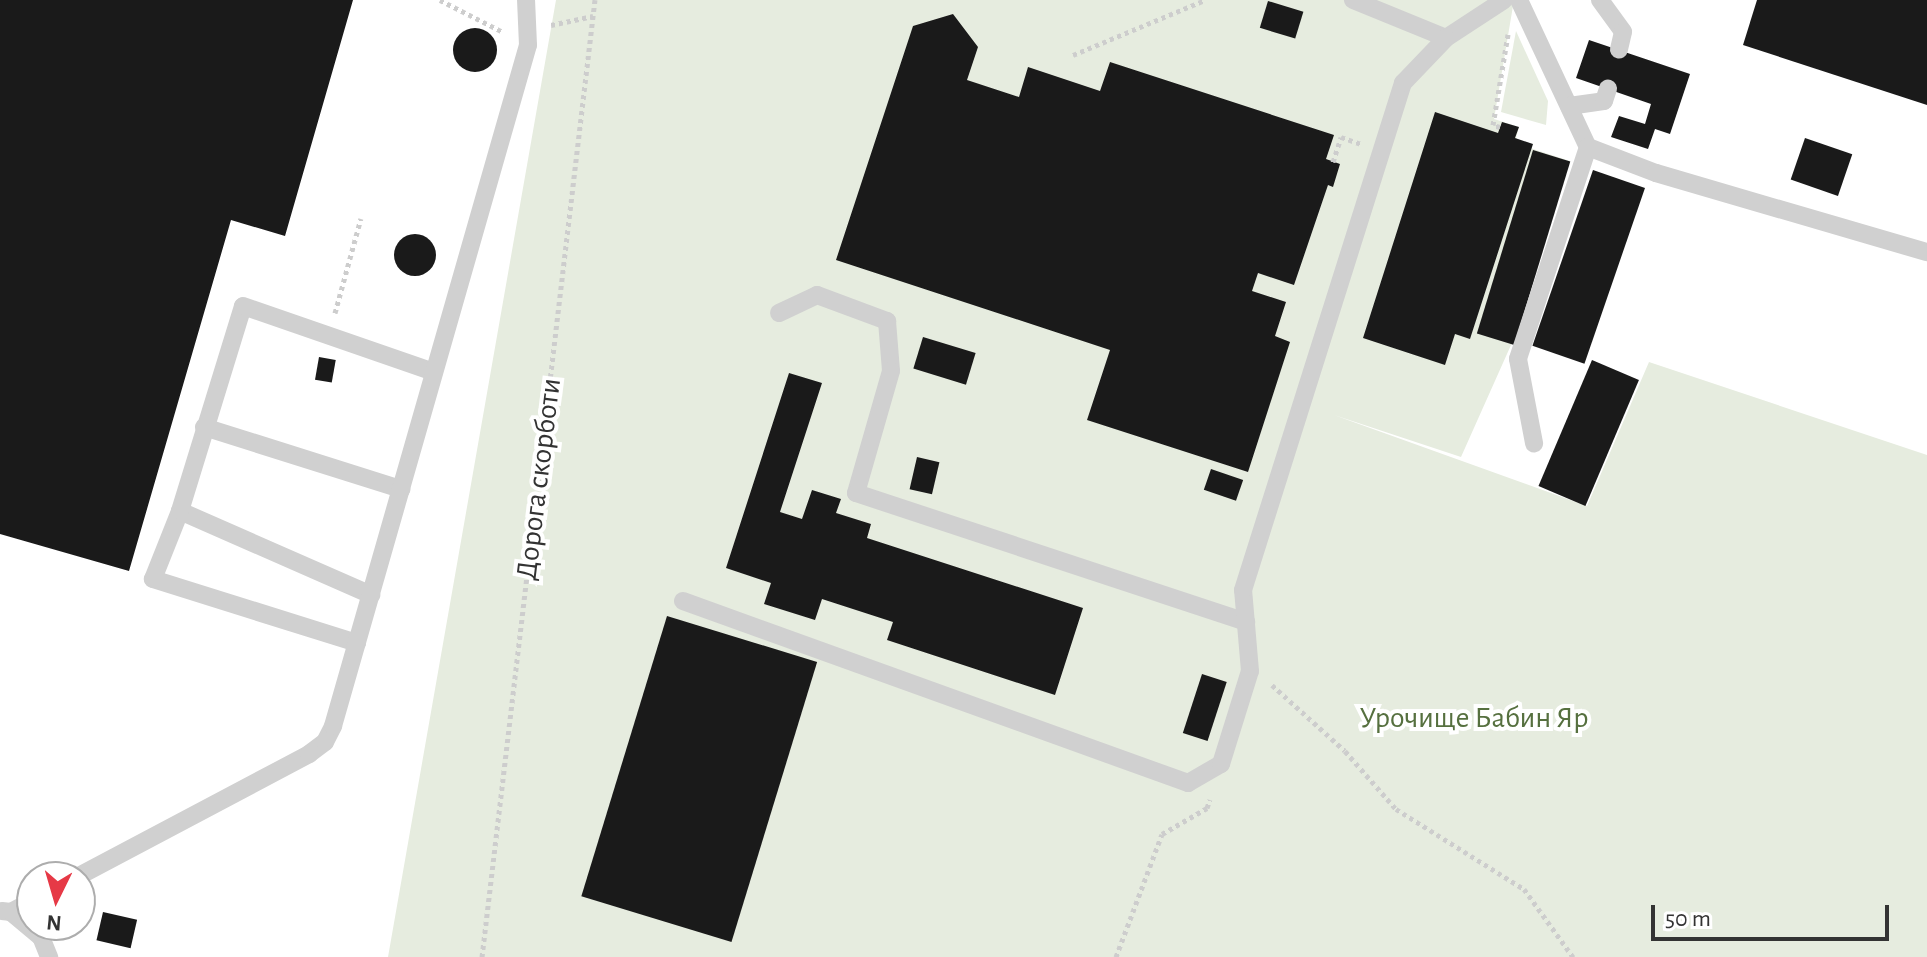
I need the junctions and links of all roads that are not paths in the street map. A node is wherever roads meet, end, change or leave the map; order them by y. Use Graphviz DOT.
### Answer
graph roads {
  1 [pos="526,0"];
  2 [pos="1353,0"];
  3 [pos="1504,0"];
  4 [pos="1519,0"];
  5 [pos="1600,0"];
  6 [pos="1446,38"];
  7 [pos="1619,50"];
  8 [pos="1608,89"];
  9 [pos="1569,106"];
  10 [pos="1588,147"];
  11 [pos="1927,252"];
  12 [pos="779,313"];
  13 [pos="434,372"];
  14 [pos="204,427"];
  15 [pos="1534,443"];
  16 [pos="401,489"];
  17 [pos="180,511"];
  18 [pos="371,595"];
  19 [pos="683,601"];
  20 [pos="1246,622"];
  21 [pos="357,643"];
  22 [pos="96,867"];
  23 [pos="5,911"];
  24 [pos="49,957"];
  1 -- 13 [label="lane"];
  2 -- 6 [label="lane"];
  3 -- 6 [label="lane"];
  4 -- 9 [label="lane"];
  5 -- 7 [label="lane"];
  6 -- 20 [label="lane"];
  8 -- 9 [label="lane"];
  9 -- 10 [label="lane"];
  10 -- 11 [label="lane"];
  10 -- 15 [label="lane"];
  12 -- 20 [label="lane"];
  13 -- 14 [label="lane"];
  13 -- 16 [label="lane"];
  14 -- 16 [label="lane"];
  14 -- 17 [label="lane"];
  16 -- 18 [label="lane"];
  17 -- 18 [label="lane"];
  17 -- 21 [label="lane"];
  18 -- 21 [label="lane"];
  19 -- 20 [label="lane"];
  21 -- 22 [label="lane"];
  23 -- 24 [label="lane"];
}
